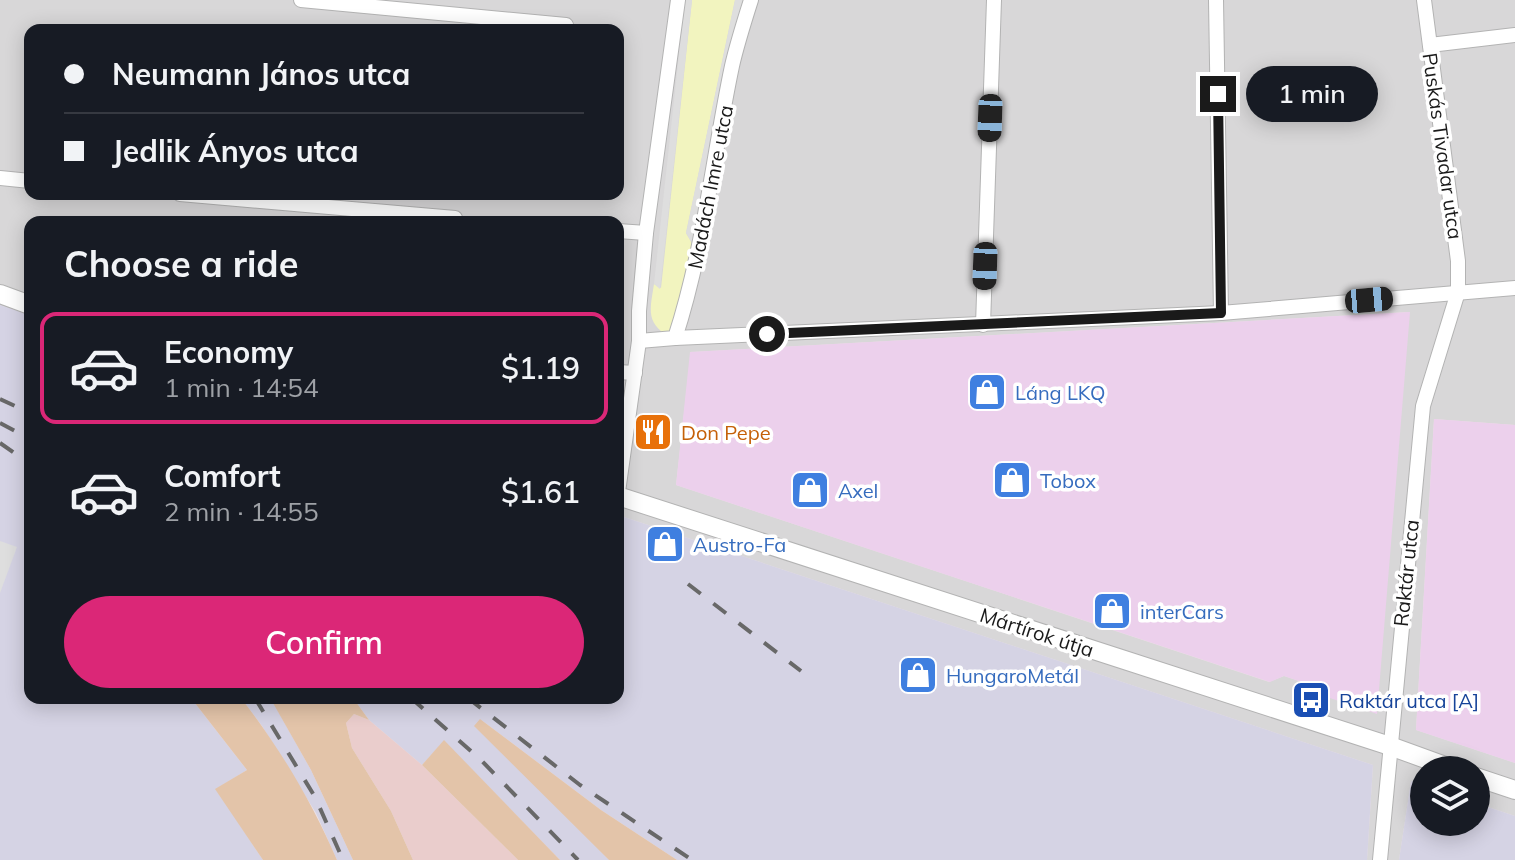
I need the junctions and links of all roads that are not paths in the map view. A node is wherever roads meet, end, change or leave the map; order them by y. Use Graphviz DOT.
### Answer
graph roads {
  1 [pos="301,0"];
  2 [pos="678,0"];
  3 [pos="751,0"];
  4 [pos="994,0"];
  5 [pos="1216,0"];
  6 [pos="1424,0"];
  7 [pos="555,24"];
  8 [pos="1515,35"];
  9 [pos="1430,45"];
  10 [pos="0,178"];
  11 [pos="24,180"];
  12 [pos="249,200"];
  13 [pos="432,216"];
  14 [pos="624,231"];
  15 [pos="646,233"];
  16 [pos="1515,288"];
  17 [pos="1458,292"];
  18 [pos="0,294"];
  19 [pos="24,303"];
  20 [pos="1221,313"];
  21 [pos="983,325"];
  22 [pos="675,338"];
  23 [pos="639,341"];
  24 [pos="624,372"];
  25 [pos="635,373"];
  26 [pos="624,451"];
  27 [pos="624,496"];
  28 [pos="1390,746"];
  29 [pos="1418,756"];
  30 [pos="1490,782"];
  31 [pos="1515,790"];
  32 [pos="1380,860"];
  1 -- 7 [label="street"];
  2 -- 15 [label="street"];
  3 -- 22 [label="street, Madách Imre utca"];
  4 -- 21 [label="street"];
  5 -- 20 [label="street"];
  6 -- 9 [label="street, Puskás Tivadar utca"];
  8 -- 9 [label="street"];
  9 -- 17 [label="street, Puskás Tivadar utca"];
  10 -- 11 [label="street"];
  12 -- 13 [label="street"];
  14 -- 15 [label="street"];
  15 -- 23 [label="street"];
  16 -- 17 [label="street"];
  17 -- 20 [label="street"];
  17 -- 28 [label="street, Raktár utca"];
  18 -- 19 [label="street"];
  20 -- 21 [label="street"];
  21 -- 22 [label="street"];
  22 -- 23 [label="street"];
  23 -- 25 [label="street"];
  24 -- 25 [label="street"];
  25 -- 26 [label="street"];
  27 -- 28 [label="street, Mártírok útja"];
  28 -- 29 [label="street, Mártírok útja"];
  28 -- 32 [label="street, Raktár utca"];
  30 -- 31 [label="street"];
}
